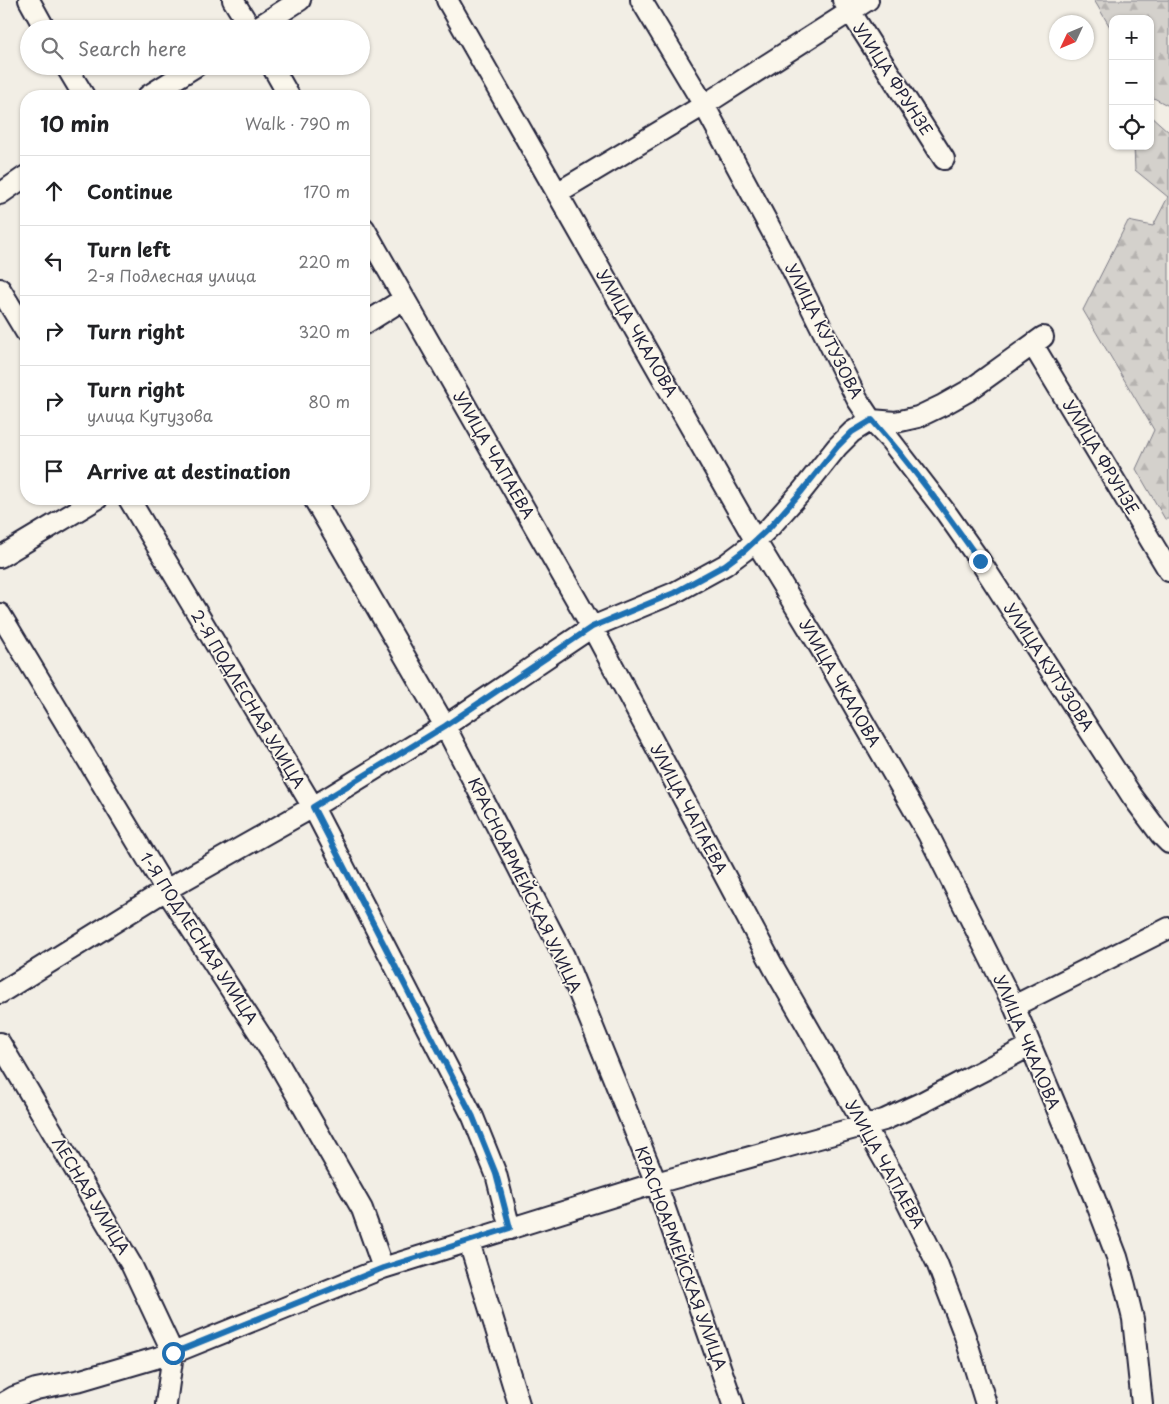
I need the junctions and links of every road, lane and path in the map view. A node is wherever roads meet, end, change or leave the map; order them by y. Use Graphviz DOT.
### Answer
graph roads {
  1 [pos="28,0"];
  2 [pos="233,0"];
  3 [pos="300,0"];
  4 [pos="447,0"];
  5 [pos="642,0"];
  6 [pos="868,0"];
  7 [pos="846,6"];
  8 [pos="40,20"];
  9 [pos="245,20"];
  10 [pos="269,20"];
  11 [pos="71,75"];
  12 [pos="182,75"];
  13 [pos="277,75"];
  14 [pos="80,90"];
  15 [pos="158,90"];
  16 [pos="286,90"];
  17 [pos="704,105"];
  18 [pos="944,158"];
  19 [pos="20,180"];
  20 [pos="0,194"];
  21 [pos="557,194"];
  22 [pos="370,239"];
  23 [pos="0,289"];
  24 [pos="404,299"];
  25 [pos="370,320"];
  26 [pos="20,322"];
  27 [pos="872,420"];
  28 [pos="87,505"];
  29 [pos="133,505"];
  30 [pos="317,505"];
  31 [pos="755,540"];
  32 [pos="0,557"];
  33 [pos="1169,571"];
  34 [pos="0,614"];
  35 [pos="592,627"];
  36 [pos="445,726"];
  37 [pos="313,807"];
  38 [pos="1169,843"];
  39 [pos="166,890"];
  40 [pos="1169,928"];
  41 [pos="0,993"];
  42 [pos="1014,1006"];
  43 [pos="0,1043"];
  44 [pos="1030,1046"];
  45 [pos="864,1125"];
  46 [pos="656,1183"];
  47 [pos="510,1228"];
  48 [pos="469,1242"];
  49 [pos="383,1268"];
  50 [pos="173,1353"];
  51 [pos="2,1404"];
  52 [pos="166,1404"];
  53 [pos="519,1404"];
  54 [pos="733,1404"];
  55 [pos="986,1404"];
  56 [pos="1142,1404"];
  1 -- 8 [label="street"];
  2 -- 9 [label="street"];
  3 -- 10 [label="street"];
  4 -- 21 [label="street, УЛИЦА ЧКАЛОВА"];
  5 -- 17 [label="street, УЛИЦА КУТУЗОВА"];
  6 -- 7 [label="street"];
  7 -- 17 [label="street"];
  7 -- 18 [label="street, УЛИЦА ФРУНЗЕ"];
  11 -- 14 [label="street"];
  12 -- 15 [label="street"];
  13 -- 16 [label="street"];
  17 -- 21 [label="street"];
  17 -- 27 [label="street, УЛИЦА КУТУЗОВА"];
  19 -- 20 [label="street"];
  21 -- 31 [label="street, УЛИЦА ЧКАЛОВА"];
  22 -- 24 [label="street, УЛИЦА ЧАПАЕВА"];
  23 -- 26 [label="street"];
  24 -- 25 [label="street"];
  24 -- 35 [label="street, УЛИЦА ЧАПАЕВА"];
  27 -- 31 [label="street"];
  27 -- 33 [label="street, УЛИЦА ФРУНЗЕ"];
  27 -- 38 [label="street, УЛИЦА КУТУЗОВА"];
  28 -- 32 [label="street"];
  29 -- 37 [label="street, 2-Я ПОДЛЕСНАЯ УЛИЦА"];
  30 -- 36 [label="street, КРАСНОАРМЕЙСКАЯ УЛИЦА"];
  31 -- 35 [label="street"];
  31 -- 42 [label="street, УЛИЦА ЧКАЛОВА"];
  34 -- 39 [label="street, 1-Я ПОДЛЕСНАЯ УЛИЦА"];
  35 -- 36 [label="street"];
  35 -- 45 [label="street, УЛИЦА ЧАПАЕВА"];
  36 -- 37 [label="street"];
  36 -- 46 [label="street, КРАСНОАРМЕЙСКАЯ УЛИЦА"];
  37 -- 39 [label="street"];
  37 -- 47 [label="street, 2-Я ПОДЛЕСНАЯ УЛИЦА"];
  39 -- 41 [label="street"];
  39 -- 49 [label="street, 1-Я ПОДЛЕСНАЯ УЛИЦА"];
  40 -- 42 [label="street"];
  42 -- 44 [label="street, УЛИЦА ЧКАЛОВА"];
  43 -- 50 [label="street, ЛЕСНАЯ УЛИЦА"];
  44 -- 45 [label="street"];
  44 -- 56 [label="street, УЛИЦА ЧКАЛОВА"];
  45 -- 46 [label="street"];
  45 -- 55 [label="street, УЛИЦА ЧАПАЕВА"];
  46 -- 47 [label="street"];
  46 -- 54 [label="street, КРАСНОАРМЕЙСКАЯ УЛИЦА"];
  47 -- 48 [label="street"];
  48 -- 49 [label="street"];
  48 -- 53 [label="street"];
  49 -- 50 [label="street"];
  50 -- 51 [label="street"];
  50 -- 52 [label="street"];
}
